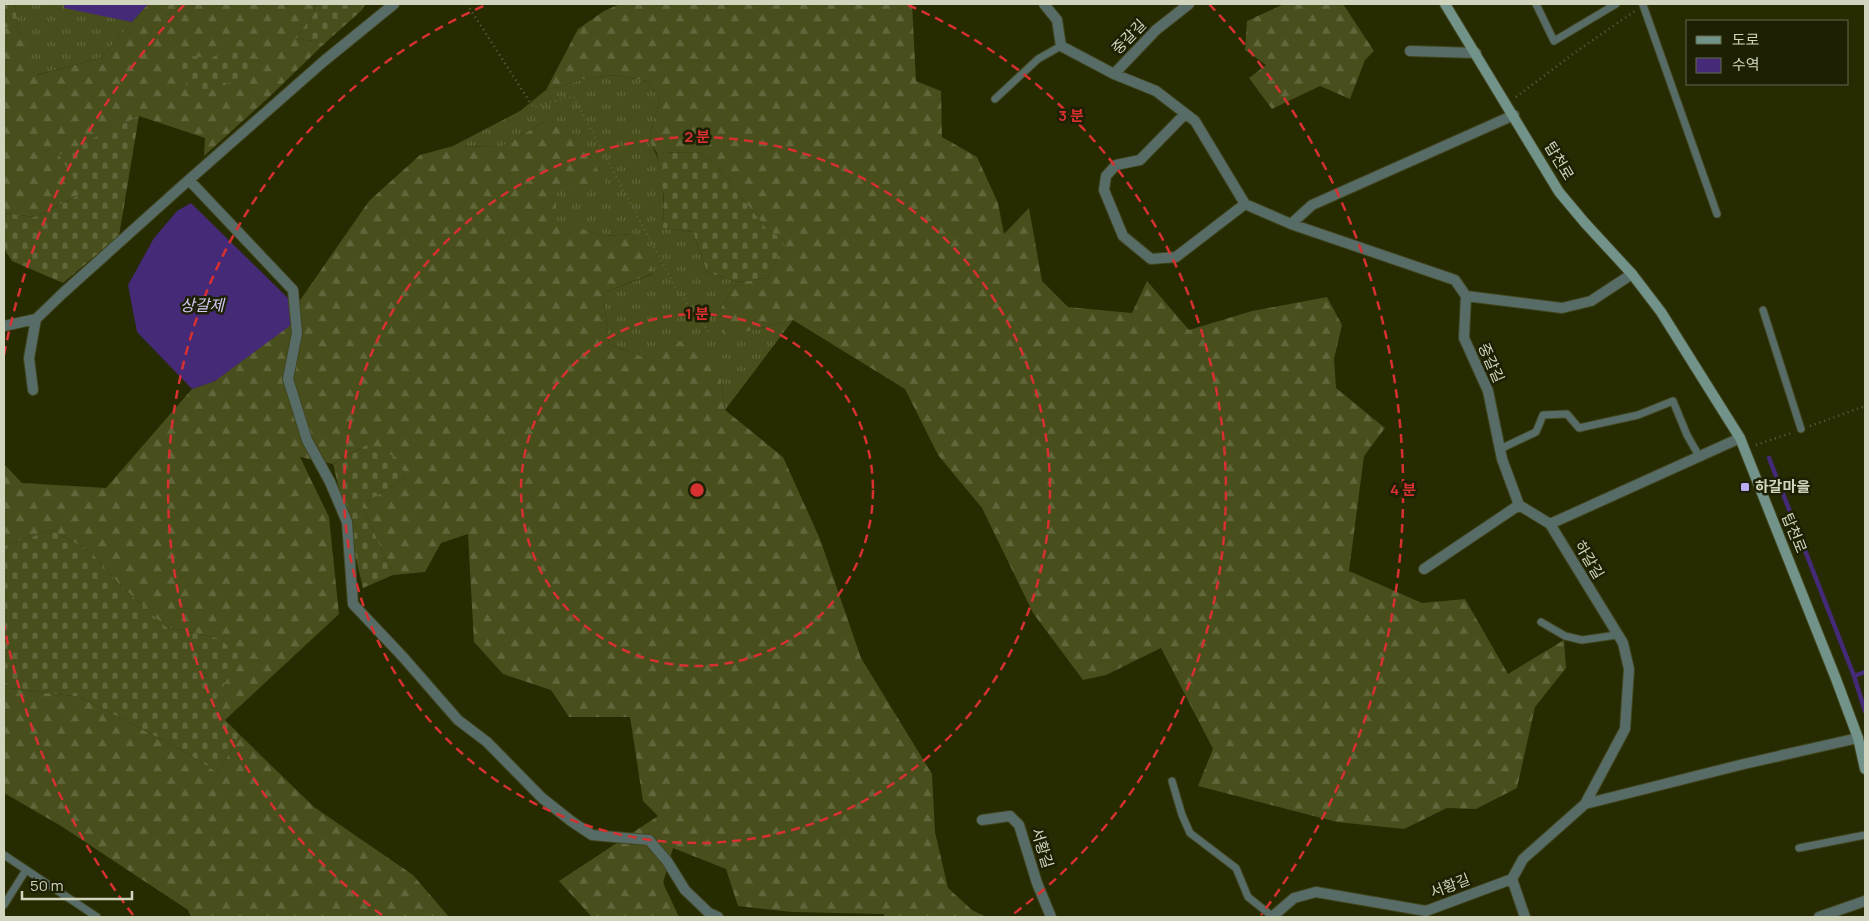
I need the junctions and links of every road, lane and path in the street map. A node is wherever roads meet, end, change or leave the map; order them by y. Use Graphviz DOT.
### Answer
graph roads {
  1 [pos="394,4"];
  2 [pos="467,4"];
  3 [pos="1044,4"];
  4 [pos="1188,4"];
  5 [pos="1445,4"];
  6 [pos="1536,4"];
  7 [pos="1616,4"];
  8 [pos="1643,5"];
  9 [pos="1061,46"];
  10 [pos="1410,51"];
  11 [pos="1476,53"];
  12 [pos="1114,74"];
  13 [pos="995,99"];
  14 [pos="1507,104"];
  15 [pos="1185,114"];
  16 [pos="1514,115"];
  17 [pos="189,180"];
  18 [pos="1245,204"];
  19 [pos="1717,214"];
  20 [pos="1291,224"];
  21 [pos="1632,274"];
  22 [pos="1466,296"];
  23 [pos="1763,310"];
  24 [pos="36,319"];
  25 [pos="4,326"];
  26 [pos="709,332"];
  27 [pos="33,390"];
  28 [pos="1801,429"];
  29 [pos="1740,438"];
  30 [pos="1500,449"];
  31 [pos="1699,456"];
  32 [pos="1519,505"];
  33 [pos="1550,524"];
  34 [pos="1424,569"];
  35 [pos="1541,622"];
  36 [pos="1617,635"];
  37 [pos="1858,738"];
  38 [pos="1865,769"];
  39 [pos="1172,781"];
  40 [pos="1585,804"];
  41 [pos="982,820"];
  42 [pos="1865,835"];
  43 [pos="1799,848"];
  44 [pos="4,855"];
  45 [pos="26,870"];
  46 [pos="1512,879"];
  47 [pos="1865,901"];
  48 [pos="4,905"];
  49 [pos="97,917"];
  50 [pos="718,917"];
  51 [pos="1051,917"];
  52 [pos="1272,917"];
  53 [pos="1525,917"];
  54 [pos="1819,917"];
  1 -- 17 [label="street"];
  2 -- 26 [label="path"];
  3 -- 9 [label="street"];
  4 -- 12 [label="street, 중갈길"];
  5 -- 11 [label="main road, 탑천로"];
  6 -- 7 [label="lane"];
  8 -- 14 [label="path"];
  8 -- 19 [label="lane"];
  9 -- 12 [label="street, 중갈길"];
  9 -- 13 [label="lane"];
  10 -- 11 [label="street"];
  11 -- 14 [label="main road, 탑천로"];
  12 -- 15 [label="street, 중갈길"];
  14 -- 16 [label="main road, 탑천로"];
  15 -- 18 [label="street, 중갈길"];
  15 -- 18 [label="street"];
  16 -- 20 [label="street"];
  16 -- 21 [label="main road, 탑천로"];
  17 -- 24 [label="street"];
  17 -- 50 [label="street"];
  18 -- 20 [label="street"];
  20 -- 22 [label="street"];
  21 -- 22 [label="street"];
  21 -- 29 [label="main road, 탑천로"];
  22 -- 30 [label="street, 중갈길"];
  23 -- 28 [label="lane"];
  24 -- 25 [label="street"];
  24 -- 27 [label="street"];
  29 -- 31 [label="street"];
  29 -- 37 [label="main road, 탑천로"];
  30 -- 31 [label="lane"];
  30 -- 32 [label="street, 중갈길"];
  31 -- 33 [label="street"];
  32 -- 33 [label="street"];
  32 -- 34 [label="street"];
  33 -- 36 [label="street, 하갈길"];
  35 -- 36 [label="lane"];
  36 -- 40 [label="street, 하갈길"];
  37 -- 38 [label="main road, 탑천로"];
  37 -- 40 [label="street"];
  39 -- 52 [label="lane"];
  40 -- 46 [label="street"];
  41 -- 51 [label="street, 서황길"];
  42 -- 43 [label="lane"];
  44 -- 45 [label="lane"];
  45 -- 48 [label="lane"];
  45 -- 49 [label="lane"];
  46 -- 52 [label="street, 서황길"];
  46 -- 53 [label="street"];
  47 -- 54 [label="street"];
}
